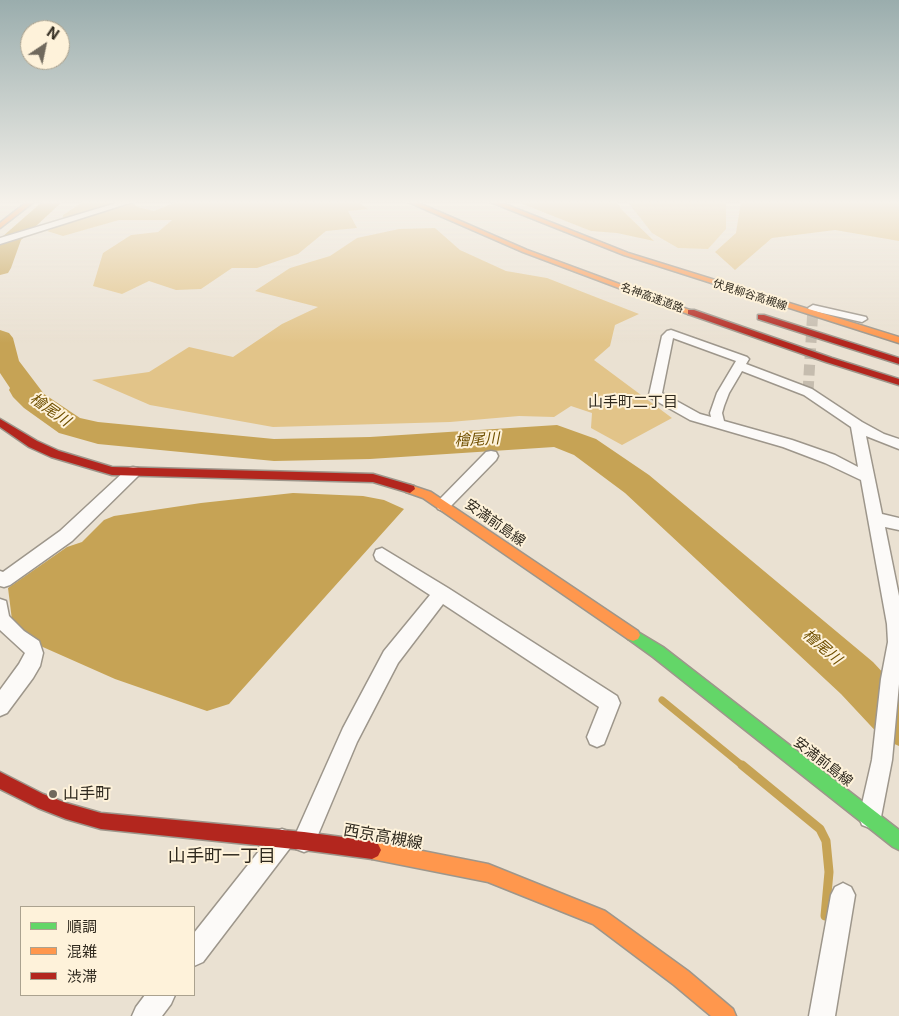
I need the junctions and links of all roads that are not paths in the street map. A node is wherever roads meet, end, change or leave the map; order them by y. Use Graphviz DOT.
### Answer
graph roads {
  1 [pos="507,248"];
  2 [pos="521,248"];
  3 [pos="614,248"];
  4 [pos="814,308"];
  5 [pos="747,313"];
  6 [pos="862,319"];
  7 [pos="899,340"];
  8 [pos="829,360"];
  9 [pos="899,361"];
  10 [pos="738,366"];
  11 [pos="899,382"];
  12 [pos="0,422"];
  13 [pos="718,425"];
  14 [pos="857,425"];
  15 [pos="0,430"];
  16 [pos="14,432"];
  17 [pos="899,444"];
  18 [pos="491,456"];
  19 [pos="133,472"];
  20 [pos="867,477"];
  21 [pos="443,505"];
  22 [pos="875,519"];
  23 [pos="899,524"];
  24 [pos="382,555"];
  25 [pos="1,580"];
  26 [pos="442,593"];
  27 [pos="0,607"];
  28 [pos="0,706"];
  29 [pos="598,737"];
  30 [pos="0,780"];
  31 [pos="870,817"];
  32 [pos="293,840"];
  33 [pos="899,841"];
  34 [pos="843,895"];
  35 [pos="195,952"];
  36 [pos="726,1016"];
  37 [pos="822,1016"];
  1 -- 8 [label="main road"];
  2 -- 8 [label="main road, 名神高速道路"];
  3 -- 7 [label="main road, 伏見柳谷高槻線"];
  4 -- 6 [label="street"];
  5 -- 9 [label="main road"];
  8 -- 11 [label="main road, 名神高速道路"];
  10 -- 13 [label="street"];
  10 -- 13 [label="street"];
  10 -- 14 [label="street"];
  12 -- 16 [label="main road, 安満前島線"];
  13 -- 20 [label="street"];
  14 -- 17 [label="street"];
  14 -- 20 [label="street"];
  15 -- 16 [label="street"];
  16 -- 19 [label="main road, 安満前島線"];
  18 -- 21 [label="street"];
  19 -- 21 [label="main road, 安満前島線"];
  19 -- 25 [label="street"];
  20 -- 22 [label="street"];
  21 -- 31 [label="main road, 安満前島線"];
  22 -- 23 [label="street"];
  22 -- 31 [label="street"];
  24 -- 26 [label="street"];
  26 -- 29 [label="street"];
  26 -- 32 [label="street"];
  27 -- 28 [label="street"];
  30 -- 32 [label="main road, 西京高槻線"];
  31 -- 33 [label="main road, 安満前島線"];
  32 -- 35 [label="street"];
  32 -- 36 [label="main road, 西京高槻線"];
  34 -- 37 [label="street"];
}
